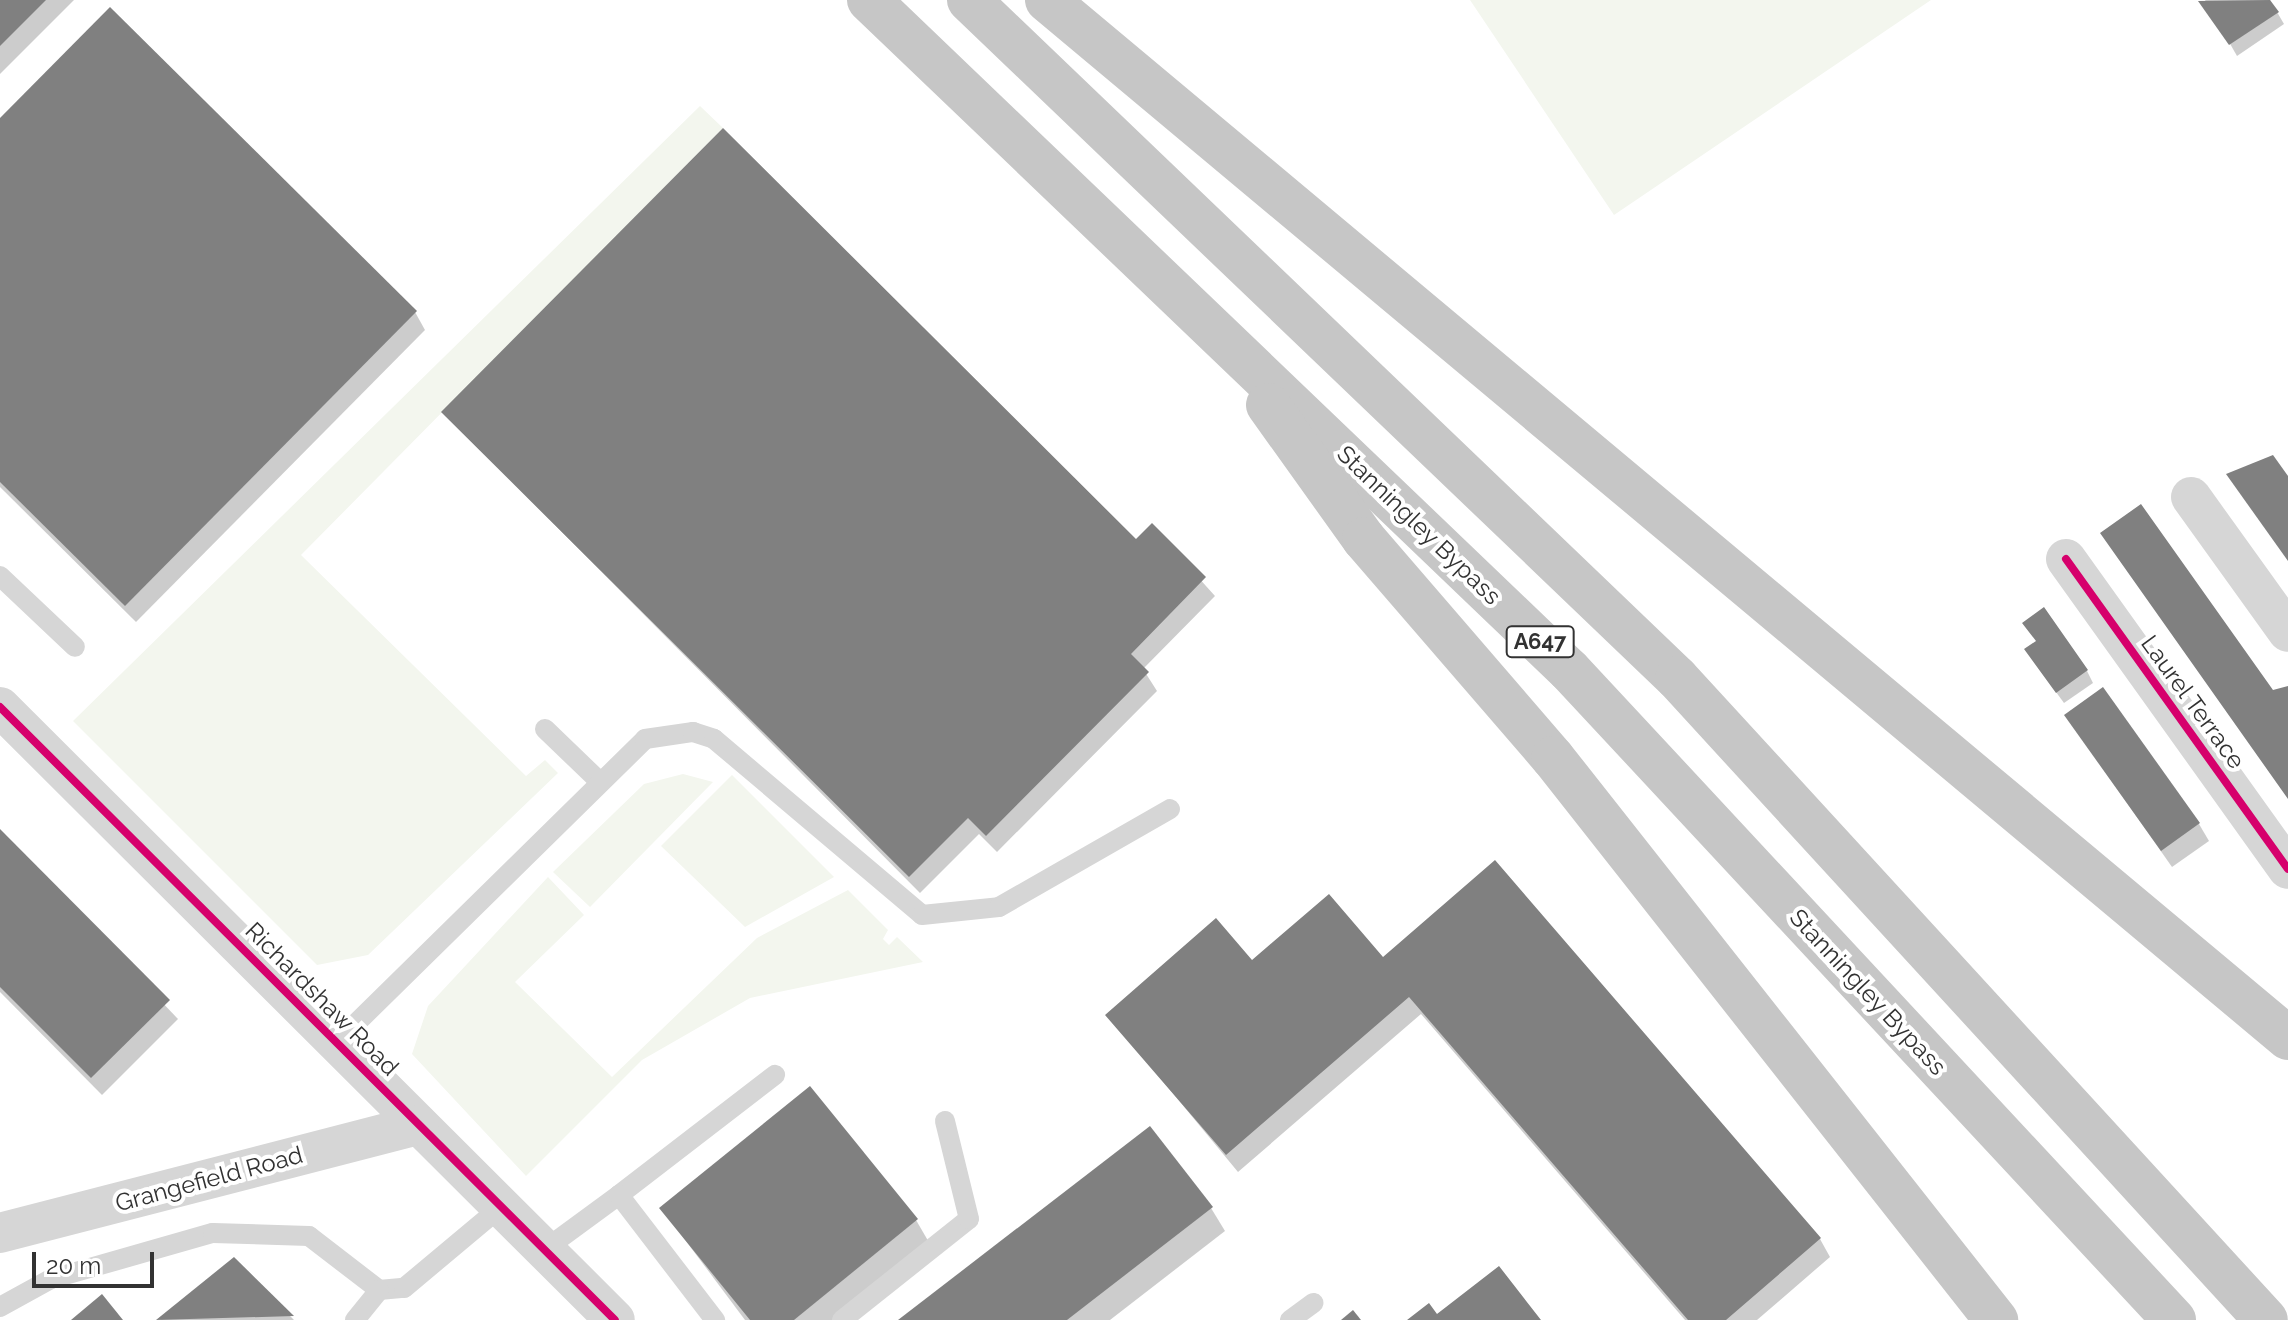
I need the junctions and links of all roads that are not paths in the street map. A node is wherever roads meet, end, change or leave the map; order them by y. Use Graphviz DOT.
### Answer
graph roads {
  1 [pos="869,0"];
  2 [pos="969,0"];
  3 [pos="1047,0"];
  4 [pos="1202,313"];
  5 [pos="2191,497"];
  6 [pos="2066,559"];
  7 [pos="0,576"];
  8 [pos="2288,632"];
  9 [pos="75,647"];
  10 [pos="0,707"];
  11 [pos="545,729"];
  12 [pos="598,780"];
  13 [pos="1170,809"];
  14 [pos="2285,859"];
  15 [pos="2288,1038"];
  16 [pos="338,1041"];
  17 [pos="775,1075"];
  18 [pos="945,1121"];
  19 [pos="418,1125"];
  20 [pos="619,1195"];
  21 [pos="501,1207"];
  22 [pos="0,1233"];
  23 [pos="544,1250"];
  24 [pos="379,1290"];
  25 [pos="1313,1303"];
  26 [pos="0,1307"];
  27 [pos="355,1320"];
  28 [pos="615,1320"];
  29 [pos="715,1320"];
  30 [pos="842,1320"];
  31 [pos="1290,1320"];
  32 [pos="1996,1320"];
  33 [pos="2174,1320"];
  34 [pos="2266,1320"];
  1 -- 4 [label="highway, Stanningley Bypass / A647"];
  2 -- 34 [label="highway, A647"];
  3 -- 15 [label="highway"];
  4 -- 32 [label="highway"];
  4 -- 33 [label="highway, Stanningley Bypass / A647"];
  5 -- 8 [label="street"];
  6 -- 14 [label="street, Laurel Terrace"];
  7 -- 9 [label="lane"];
  10 -- 16 [label="street, Richardshaw Road"];
  11 -- 12 [label="lane"];
  12 -- 13 [label="lane"];
  12 -- 16 [label="lane"];
  16 -- 19 [label="street, Richardshaw Road"];
  17 -- 20 [label="lane"];
  18 -- 30 [label="lane"];
  19 -- 21 [label="street, Richardshaw Road"];
  19 -- 22 [label="street, Grangefield Road"];
  20 -- 23 [label="lane"];
  20 -- 29 [label="lane"];
  21 -- 23 [label="street, Richardshaw Road"];
  21 -- 24 [label="lane"];
  23 -- 28 [label="street, Richardshaw Road"];
  24 -- 26 [label="lane"];
  24 -- 27 [label="lane"];
  25 -- 31 [label="lane"];
}
